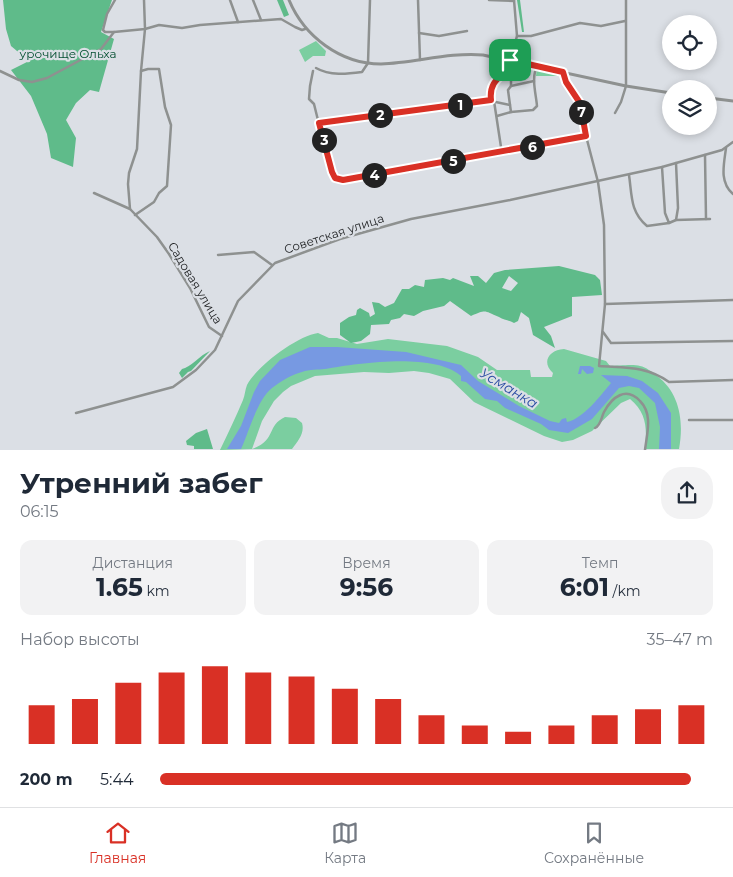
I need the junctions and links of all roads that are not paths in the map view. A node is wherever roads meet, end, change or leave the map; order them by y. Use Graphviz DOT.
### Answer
graph roads {
  1 [pos="115,0"];
  2 [pos="144,0"];
  3 [pos="230,0"];
  4 [pos="253,0"];
  5 [pos="289,0"];
  6 [pos="370,0"];
  7 [pos="418,0"];
  8 [pos="488,0"];
  9 [pos="626,0"];
  10 [pos="514,1"];
  11 [pos="261,20"];
  12 [pos="625,21"];
  13 [pos="238,22"];
  14 [pos="145,29"];
  15 [pos="305,29"];
  16 [pos="467,31"];
  17 [pos="114,32"];
  18 [pos="419,33"];
  19 [pos="517,36"];
  20 [pos="420,60"];
  21 [pos="510,60"];
  22 [pos="368,62"];
  23 [pos="511,66"];
  24 [pos="537,67"];
  25 [pos="316,68"];
  26 [pos="0,71"];
  27 [pos="141,71"];
  28 [pos="313,71"];
  29 [pos="563,72"];
  30 [pos="534,81"];
  31 [pos="511,86"];
  32 [pos="626,86"];
  33 [pos="662,92"];
  34 [pos="717,99"];
  35 [pos="492,100"];
  36 [pos="733,101"];
  37 [pos="510,105"];
  38 [pos="511,112"];
  39 [pos="615,114"];
  40 [pos="497,116"];
  41 [pos="319,123"];
  42 [pos="586,136"];
  43 [pos="733,142"];
  44 [pos="726,148"];
  45 [pos="506,151"];
  46 [pos="705,155"];
  47 [pos="676,163"];
  48 [pos="662,167"];
  49 [pos="629,175"];
  50 [pos="598,182"];
  51 [pos="94,193"];
  52 [pos="733,194"];
  53 [pos="130,209"];
  54 [pos="135,215"];
  55 [pos="706,219"];
  56 [pos="710,219"];
  57 [pos="676,220"];
  58 [pos="669,223"];
  59 [pos="218,255"];
  60 [pos="272,265"];
  61 [pos="733,300"];
  62 [pos="605,304"];
  63 [pos="602,331"];
  64 [pos="222,336"];
  65 [pos="733,341"];
  66 [pos="733,380"];
  67 [pos="76,413"];
  68 [pos="690,420"];
  69 [pos="733,420"];
  70 [pos="595,428"];
  71 [pos="645,450"];
  1 -- 17 [label="street"];
  2 -- 14 [label="street"];
  3 -- 13 [label="street"];
  4 -- 11 [label="street"];
  5 -- 15 [label="street"];
  6 -- 22 [label="street"];
  7 -- 18 [label="street"];
  8 -- 10 [label="street"];
  9 -- 12 [label="street"];
  10 -- 19 [label="street"];
  11 -- 13 [label="street"];
  11 -- 15 [label="street"];
  12 -- 19 [label="street"];
  12 -- 32 [label="street"];
  13 -- 14 [label="street"];
  14 -- 17 [label="street"];
  14 -- 27 [label="street"];
  15 -- 22 [label="street"];
  16 -- 18 [label="street"];
  17 -- 26 [label="street"];
  18 -- 20 [label="street"];
  19 -- 21 [label="street"];
  20 -- 21 [label="street"];
  20 -- 22 [label="street"];
  21 -- 23 [label="street"];
  21 -- 24 [label="street"];
  22 -- 25 [label="street"];
  23 -- 31 [label="street"];
  23 -- 35 [label="street"];
  24 -- 29 [label="street"];
  24 -- 30 [label="street"];
  27 -- 53 [label="street"];
  27 -- 54 [label="street"];
  28 -- 41 [label="street"];
  29 -- 32 [label="street"];
  29 -- 42 [label="street"];
  30 -- 31 [label="street"];
  30 -- 38 [label="street"];
  31 -- 37 [label="street"];
  32 -- 33 [label="street"];
  32 -- 39 [label="street"];
  34 -- 36 [label="street"];
  35 -- 37 [label="street"];
  35 -- 40 [label="street"];
  35 -- 41 [label="street"];
  37 -- 38 [label="street"];
  38 -- 40 [label="street"];
  40 -- 45 [label="street"];
  41 -- 45 [label="street"];
  42 -- 45 [label="street"];
  42 -- 50 [label="street"];
  43 -- 44 [label="street, Советская улица"];
  44 -- 46 [label="street, Советская улица"];
  44 -- 52 [label="street"];
  46 -- 47 [label="street, Советская улица"];
  46 -- 55 [label="street"];
  47 -- 48 [label="street, Советская улица"];
  47 -- 57 [label="street"];
  48 -- 49 [label="street, Советская улица"];
  48 -- 58 [label="street"];
  49 -- 50 [label="street, Советская улица"];
  49 -- 58 [label="street"];
  50 -- 60 [label="street, Советская улица"];
  50 -- 62 [label="street"];
  51 -- 53 [label="street, Садовая улица"];
  53 -- 54 [label="street, Садовая улица"];
  54 -- 64 [label="street, Садовая улица"];
  55 -- 56 [label="street"];
  55 -- 57 [label="street"];
  57 -- 58 [label="street"];
  59 -- 60 [label="street"];
  60 -- 64 [label="street, Советская улица"];
  61 -- 62 [label="street"];
  62 -- 63 [label="street"];
  63 -- 65 [label="street"];
  63 -- 66 [label="street"];
  64 -- 67 [label="street, Советская улица"];
  68 -- 69 [label="street"];
  70 -- 71 [label="street"];
}
